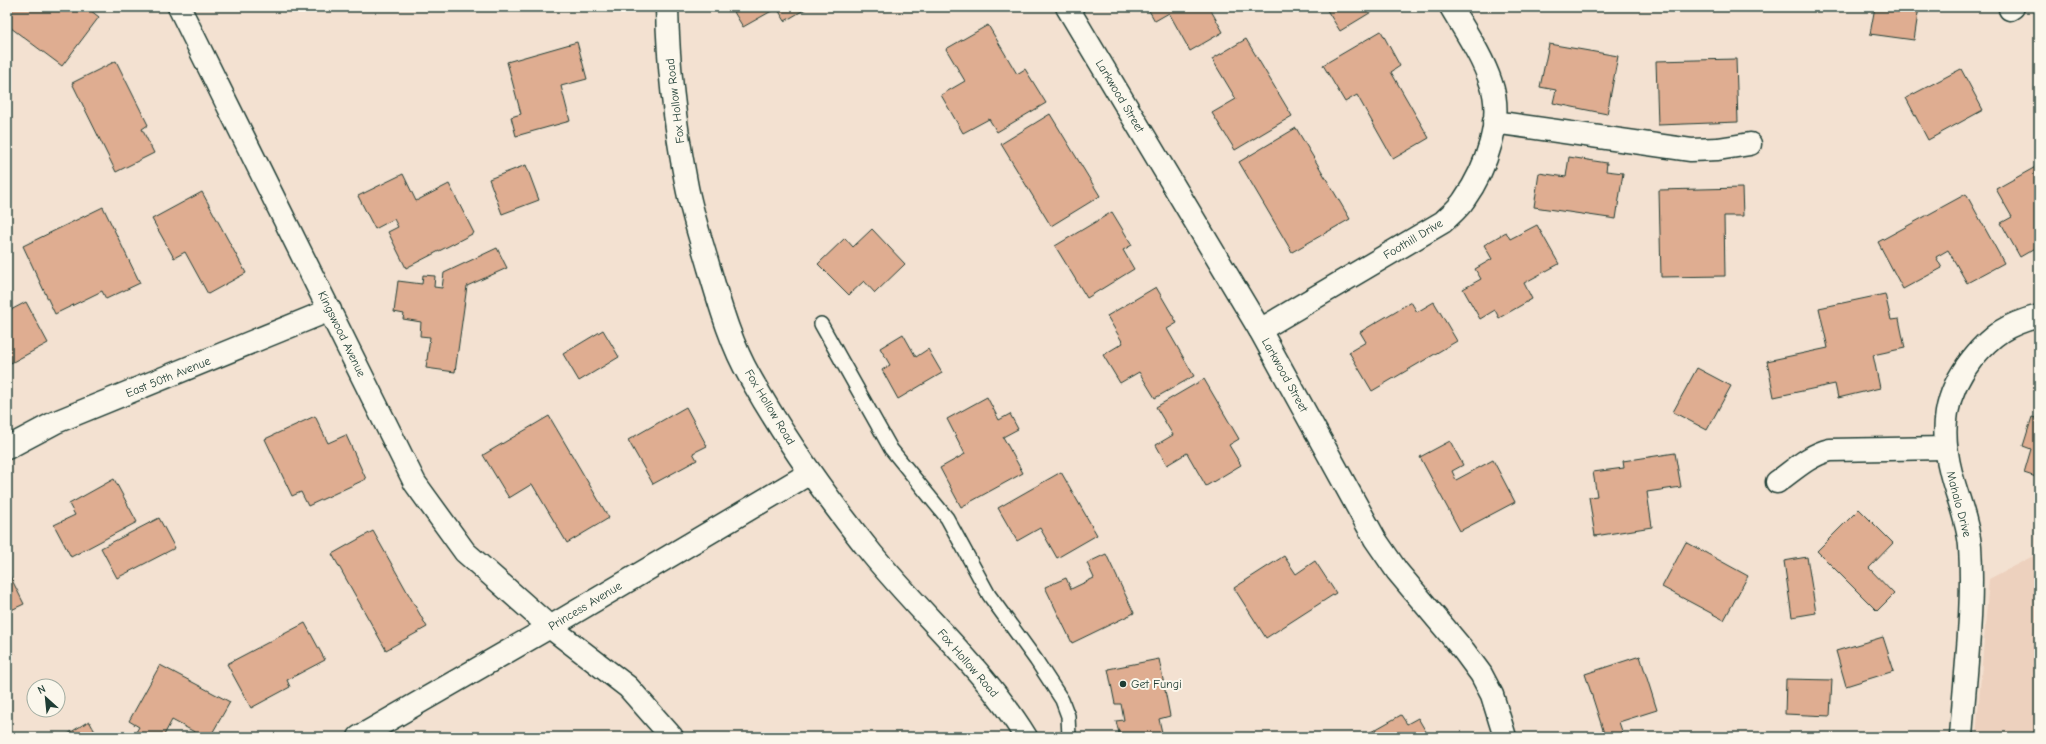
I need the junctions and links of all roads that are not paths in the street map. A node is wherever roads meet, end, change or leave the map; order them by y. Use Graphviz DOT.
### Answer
graph roads {
  1 [pos="179,7"];
  2 [pos="666,7"];
  3 [pos="1067,7"];
  4 [pos="1451,7"];
  5 [pos="1494,122"];
  6 [pos="1750,144"];
  7 [pos="330,310"];
  8 [pos="2039,316"];
  9 [pos="821,324"];
  10 [pos="1260,330"];
  11 [pos="7,448"];
  12 [pos="1946,448"];
  13 [pos="810,473"];
  14 [pos="1777,482"];
  15 [pos="550,627"];
  16 [pos="359,737"];
  17 [pos="672,737"];
  18 [pos="1026,737"];
  19 [pos="1069,737"];
  20 [pos="1505,737"];
  21 [pos="1961,737"];
  1 -- 7 [label="street, Kingswood Avenue"];
  2 -- 13 [label="street, Fox Hollow Road"];
  3 -- 10 [label="street, Larkwood Street"];
  4 -- 5 [label="street, Foothill Drive"];
  5 -- 6 [label="street"];
  5 -- 10 [label="street, Foothill Drive"];
  7 -- 11 [label="street, East 50th Avenue"];
  7 -- 15 [label="street, Kingswood Avenue"];
  8 -- 12 [label="street, Mahalo Drive"];
  9 -- 19 [label="lane"];
  10 -- 20 [label="street, Larkwood Street"];
  12 -- 14 [label="street"];
  12 -- 21 [label="street, Mahalo Drive"];
  13 -- 15 [label="street, Princess Avenue"];
  13 -- 18 [label="street, Fox Hollow Road"];
  15 -- 16 [label="street, Princess Avenue"];
  15 -- 17 [label="street, Kingswood Avenue"];
}
